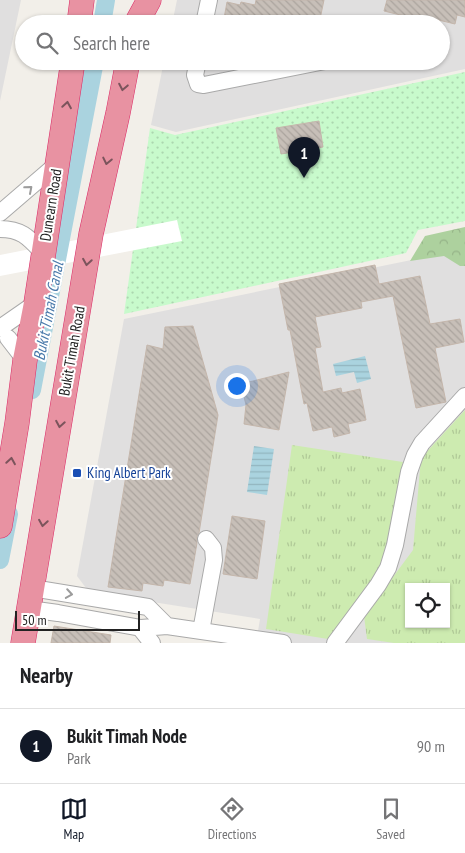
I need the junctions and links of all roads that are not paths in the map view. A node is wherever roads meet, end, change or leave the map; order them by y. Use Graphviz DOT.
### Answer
graph roads {
  1 [pos="82,0"];
  2 [pos="140,0"];
  3 [pos="148,0"];
  4 [pos="209,0"];
  5 [pos="80,15"];
  6 [pos="137,15"];
  7 [pos="140,15"];
  8 [pos="206,15"];
  9 [pos="72,70"];
  10 [pos="126,70"];
  11 [pos="196,70"];
  12 [pos="280,70"];
  13 [pos="57,164"];
  14 [pos="0,213"];
  15 [pos="0,229"];
  16 [pos="43,253"];
  17 [pos="36,303"];
  18 [pos="2,336"];
  19 [pos="25,360"];
  20 [pos="465,396"];
  21 [pos="9,427"];
  22 [pos="0,526"];
  23 [pos="206,539"];
  24 [pos="31,599"];
  25 [pos="105,600"];
  26 [pos="101,621"];
  27 [pos="167,626"];
  28 [pos="140,628"];
  29 [pos="201,631"];
  30 [pos="235,639"];
  31 [pos="23,643"];
  32 [pos="152,643"];
  33 [pos="283,643"];
  34 [pos="335,643"];
  1 -- 5 [label="highway"];
  2 -- 6 [label="highway"];
  3 -- 7 [label="highway"];
  4 -- 8 [label="street"];
  13 -- 9 [label="highway, Dunearn Road, one-way"];
  10 -- 24 [label="highway, Bukit Timah Road, one-way"];
  11 -- 12 [label="street"];
  14 -- 13 [label="street, one-way"];
  13 -- 16 [label="highway, Dunearn Road"];
  15 -- 16 [label="street"];
  16 -- 17 [label="highway, Dunearn Road"];
  17 -- 18 [label="street"];
  17 -- 19 [label="highway, Dunearn Road"];
  18 -- 19 [label="street"];
  19 -- 21 [label="highway, Dunearn Road"];
  20 -- 34 [label="street"];
  22 -- 21 [label="highway, Dunearn Road, one-way"];
  23 -- 29 [label="street"];
  24 -- 25 [label="street, one-way"];
  24 -- 26 [label="street"];
  24 -- 31 [label="highway, Bukit Timah Road"];
  25 -- 26 [label="street"];
  25 -- 27 [label="street"];
  26 -- 28 [label="street"];
  27 -- 28 [label="street"];
  27 -- 29 [label="street"];
  28 -- 32 [label="street"];
  29 -- 30 [label="street"];
  30 -- 33 [label="street"];
}
